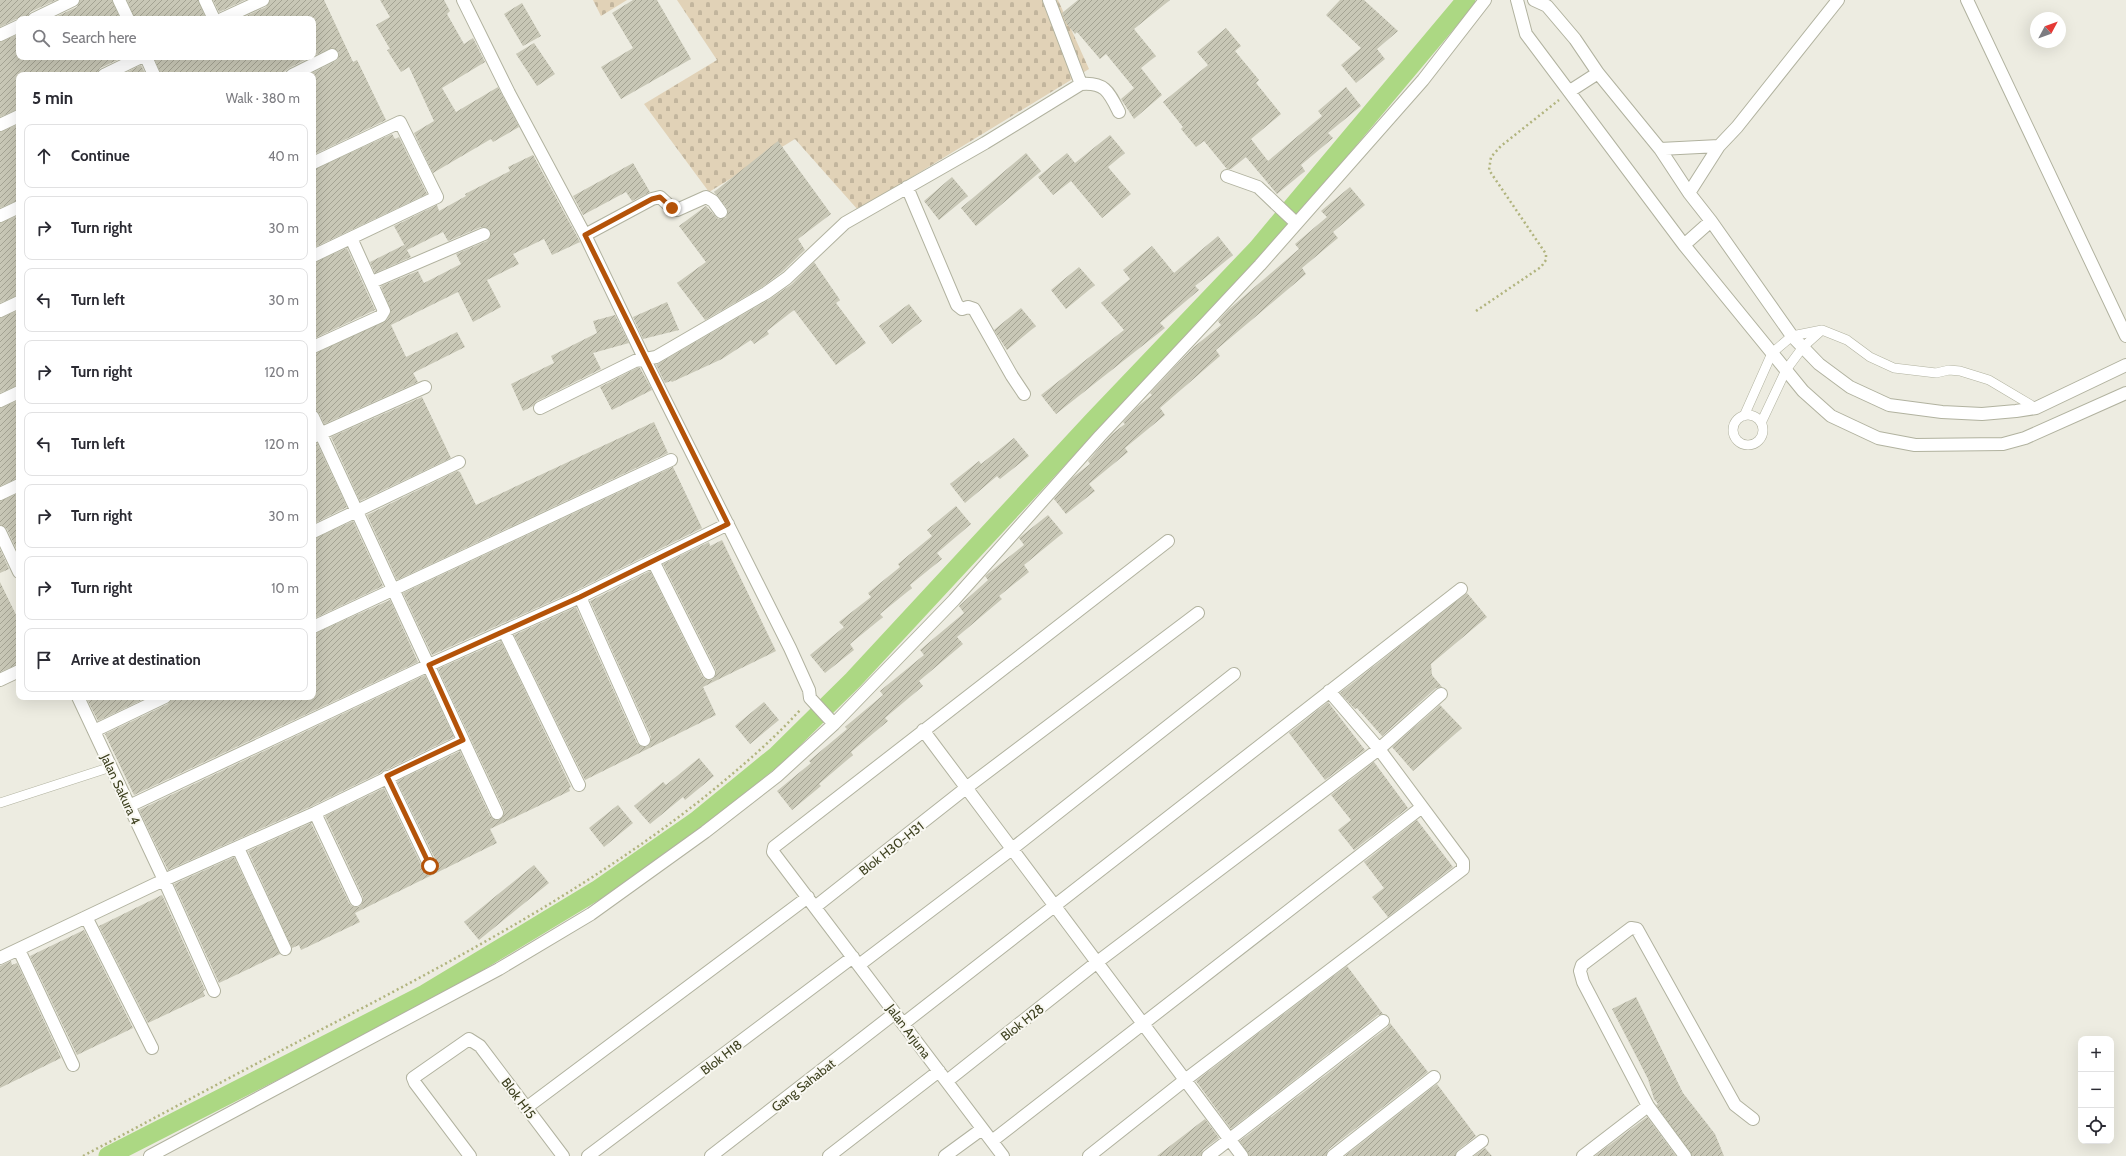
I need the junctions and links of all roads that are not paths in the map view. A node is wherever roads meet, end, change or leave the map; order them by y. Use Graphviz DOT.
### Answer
graph roads {
  1 [pos="73,0"];
  2 [pos="119,0"];
  3 [pos="205,0"];
  4 [pos="263,0"];
  5 [pos="463,0"];
  6 [pos="1049,0"];
  7 [pos="1485,0"];
  8 [pos="1517,0"];
  9 [pos="1534,0"];
  10 [pos="1838,0"];
  11 [pos="1967,0"];
  12 [pos="40,16"];
  13 [pos="127,16"];
  14 [pos="213,16"];
  15 [pos="228,16"];
  16 [pos="16,28"];
  17 [pos="0,36"];
  18 [pos="332,55"];
  19 [pos="135,60"];
  20 [pos="147,60"];
  21 [pos="110,72"];
  22 [pos="153,72"];
  23 [pos="298,72"];
  24 [pos="1598,73"];
  25 [pos="1081,84"];
  26 [pos="1570,91"];
  27 [pos="1119,112"];
  28 [pos="16,117"];
  29 [pos="0,125"];
  30 [pos="1719,146"];
  31 [pos="1660,149"];
  32 [pos="316,162"];
  33 [pos="1227,176"];
  34 [pos="906,187"];
  35 [pos="1689,193"];
  36 [pos="16,208"];
  37 [pos="721,212"];
  38 [pos="0,216"];
  39 [pos="1294,221"];
  40 [pos="1711,221"];
  41 [pos="484,234"];
  42 [pos="585,235"];
  43 [pos="351,238"];
  44 [pos="1684,244"];
  45 [pos="316,255"];
  46 [pos="372,282"];
  47 [pos="16,303"];
  48 [pos="0,311"];
  49 [pos="1822,330"];
  50 [pos="1792,336"];
  51 [pos="2126,336"];
  52 [pos="316,346"];
  53 [pos="1803,348"];
  54 [pos="1772,353"];
  55 [pos="645,360"];
  56 [pos="2126,366"];
  57 [pos="1786,370"];
  58 [pos="425,387"];
  59 [pos="16,393"];
  60 [pos="2126,393"];
  61 [pos="1024,394"];
  62 [pos="0,401"];
  63 [pos="540,408"];
  64 [pos="2036,408"];
  65 [pos="1744,416"];
  66 [pos="1761,423"];
  67 [pos="317,435"];
  68 [pos="671,460"];
  69 [pos="459,462"];
  70 [pos="16,486"];
  71 [pos="0,494"];
  72 [pos="356,511"];
  73 [pos="728,524"];
  74 [pos="316,531"];
  75 [pos="0,532"];
  76 [pos="1168,541"];
  77 [pos="653,561"];
  78 [pos="16,566"];
  79 [pos="393,589"];
  80 [pos="1461,589"];
  81 [pos="580,597"];
  82 [pos="1198,613"];
  83 [pos="316,626"];
  84 [pos="504,630"];
  85 [pos="429,665"];
  86 [pos="16,672"];
  87 [pos="708,673"];
  88 [pos="1234,674"];
  89 [pos="0,680"];
  90 [pos="1329,691"];
  91 [pos="1441,694"];
  92 [pos="79,700"];
  93 [pos="160,700"];
  94 [pos="830,720"];
  95 [pos="923,730"];
  96 [pos="94,731"];
  97 [pos="463,740"];
  98 [pos="644,740"];
  99 [pos="1379,749"];
  100 [pos="111,767"];
  101 [pos="387,776"];
  102 [pos="579,786"];
  103 [pos="966,788"];
  104 [pos="0,803"];
  105 [pos="129,806"];
  106 [pos="1422,808"];
  107 [pos="315,813"];
  108 [pos="497,813"];
  109 [pos="238,848"];
  110 [pos="1012,849"];
  111 [pos="430,866"];
  112 [pos="164,880"];
  113 [pos="356,900"];
  114 [pos="811,902"];
  115 [pos="1054,907"];
  116 [pos="86,917"];
  117 [pos="285,949"];
  118 [pos="19,950"];
  119 [pos="0,958"];
  120 [pos="856,961"];
  121 [pos="1096,963"];
  122 [pos="214,991"];
  123 [pos="896,1013"];
  124 [pos="1384,1021"];
  125 [pos="1143,1023"];
  126 [pos="903,1024"];
  127 [pos="152,1048"];
  128 [pos="73,1065"];
  129 [pos="939,1070"];
  130 [pos="1434,1077"];
  131 [pos="1185,1080"];
  132 [pos="947,1081"];
  133 [pos="1648,1106"];
  134 [pos="526,1108"];
  135 [pos="1753,1119"];
  136 [pos="982,1128"];
  137 [pos="1229,1140"];
  138 [pos="992,1141"];
  139 [pos="1482,1141"];
  140 [pos="150,1156"];
  141 [pos="470,1156"];
  142 [pos="563,1156"];
  143 [pos="588,1156"];
  144 [pos="711,1156"];
  145 [pos="829,1156"];
  146 [pos="945,1156"];
  147 [pos="1003,1156"];
  148 [pos="1089,1156"];
  149 [pos="1208,1156"];
  150 [pos="1242,1156"];
  151 [pos="1333,1156"];
  152 [pos="1462,1156"];
  153 [pos="1583,1156"];
  154 [pos="1685,1156"];
  1 -- 12 [label="street"];
  2 -- 13 [label="street"];
  3 -- 14 [label="street"];
  4 -- 15 [label="street"];
  5 -- 42 [label="street"];
  6 -- 25 [label="street"];
  7 -- 39 [label="street"];
  8 -- 26 [label="street"];
  9 -- 24 [label="street"];
  10 -- 30 [label="street"];
  11 -- 51 [label="street"];
  16 -- 17 [label="street"];
  18 -- 23 [label="street"];
  19 -- 21 [label="street"];
  20 -- 22 [label="street"];
  24 -- 26 [label="street"];
  24 -- 31 [label="street"];
  25 -- 27 [label="street"];
  25 -- 34 [label="street"];
  26 -- 44 [label="street"];
  28 -- 29 [label="street"];
  30 -- 31 [label="street"];
  30 -- 35 [label="street"];
  31 -- 35 [label="street"];
  32 -- 43 [label="street"];
  33 -- 39 [label="street"];
  34 -- 55 [label="street"];
  34 -- 61 [label="street"];
  35 -- 40 [label="street"];
  36 -- 38 [label="street"];
  37 -- 42 [label="street"];
  39 -- 94 [label="street"];
  40 -- 44 [label="street"];
  40 -- 50 [label="street"];
  41 -- 46 [label="street"];
  42 -- 55 [label="street"];
  43 -- 45 [label="street"];
  43 -- 46 [label="street"];
  44 -- 54 [label="street"];
  46 -- 52 [label="street"];
  47 -- 48 [label="street"];
  49 -- 50 [label="lane"];
  49 -- 53 [label="lane"];
  49 -- 64 [label="lane"];
  50 -- 53 [label="street"];
  50 -- 54 [label="lane"];
  53 -- 57 [label="lane"];
  53 -- 64 [label="street"];
  54 -- 57 [label="street"];
  54 -- 65 [label="lane"];
  55 -- 63 [label="street"];
  55 -- 73 [label="street"];
  56 -- 64 [label="street"];
  57 -- 60 [label="street"];
  57 -- 66 [label="lane"];
  58 -- 67 [label="street"];
  59 -- 62 [label="street"];
  65 -- 66 [label="lane"];
  65 -- 66 [label="lane"];
  67 -- 72 [label="street"];
  68 -- 79 [label="street"];
  69 -- 72 [label="street"];
  70 -- 71 [label="street"];
  72 -- 74 [label="street"];
  72 -- 79 [label="street"];
  73 -- 77 [label="street"];
  73 -- 94 [label="street"];
  75 -- 78 [label="street"];
  76 -- 95 [label="street, Jalan Arjuna"];
  77 -- 81 [label="street"];
  77 -- 87 [label="street"];
  79 -- 83 [label="street"];
  79 -- 85 [label="street"];
  80 -- 90 [label="street"];
  81 -- 84 [label="street"];
  81 -- 98 [label="street"];
  82 -- 103 [label="street, Blok H30-H31"];
  84 -- 85 [label="street"];
  84 -- 102 [label="street"];
  85 -- 97 [label="street"];
  85 -- 105 [label="street"];
  86 -- 89 [label="street"];
  88 -- 110 [label="street, Blok H18"];
  90 -- 99 [label="street"];
  90 -- 115 [label="street"];
  91 -- 99 [label="street, Blok H28"];
  92 -- 96 [label="street, Jalan Sakura 4"];
  93 -- 96 [label="street"];
  94 -- 140 [label="street"];
  95 -- 103 [label="street"];
  95 -- 114 [label="street, Jalan Arjuna"];
  96 -- 100 [label="street, Jalan Sakura 4"];
  97 -- 101 [label="street"];
  97 -- 108 [label="street"];
  99 -- 106 [label="street"];
  99 -- 121 [label="street, Blok H28"];
  100 -- 104 [label="lane"];
  100 -- 105 [label="street, Jalan Sakura 4"];
  101 -- 107 [label="street"];
  101 -- 111 [label="street"];
  103 -- 110 [label="street"];
  103 -- 114 [label="street, Blok H30-H31"];
  105 -- 112 [label="street, Jalan Sakura 4"];
  106 -- 125 [label="street"];
  106 -- 131 [label="street"];
  107 -- 109 [label="street"];
  107 -- 113 [label="street"];
  109 -- 112 [label="street"];
  109 -- 117 [label="street"];
  110 -- 115 [label="street"];
  110 -- 120 [label="street, Blok H18"];
  112 -- 116 [label="street"];
  112 -- 122 [label="street, Jalan Sakura 4"];
  114 -- 120 [label="street, Jalan Arjuna"];
  114 -- 134 [label="street, Blok H30-H31"];
  115 -- 121 [label="street"];
  115 -- 126 [label="street"];
  116 -- 118 [label="street"];
  116 -- 127 [label="street"];
  118 -- 119 [label="street"];
  118 -- 128 [label="street"];
  120 -- 123 [label="street, Jalan Arjuna"];
  120 -- 143 [label="street, Blok H18"];
  121 -- 125 [label="street"];
  121 -- 132 [label="street, Blok H28"];
  123 -- 126 [label="street, Jalan Arjuna"];
  123 -- 144 [label="street, Gang Sahabat"];
  124 -- 137 [label="street"];
  125 -- 131 [label="street"];
  125 -- 138 [label="street"];
  126 -- 129 [label="street, Jalan Arjuna"];
  129 -- 132 [label="street, Jalan Arjuna"];
  129 -- 145 [label="street"];
  130 -- 151 [label="street"];
  131 -- 137 [label="street"];
  131 -- 148 [label="street"];
  132 -- 136 [label="street, Jalan Arjuna"];
  133 -- 135 [label="street"];
  133 -- 153 [label="street"];
  133 -- 154 [label="street"];
  134 -- 141 [label="street, Blok H15"];
  134 -- 142 [label="street, Blok H15"];
  136 -- 138 [label="street, Jalan Arjuna"];
  136 -- 146 [label="street"];
  137 -- 149 [label="street"];
  137 -- 150 [label="street"];
  138 -- 147 [label="street, Jalan Arjuna"];
  139 -- 152 [label="street"];
}
